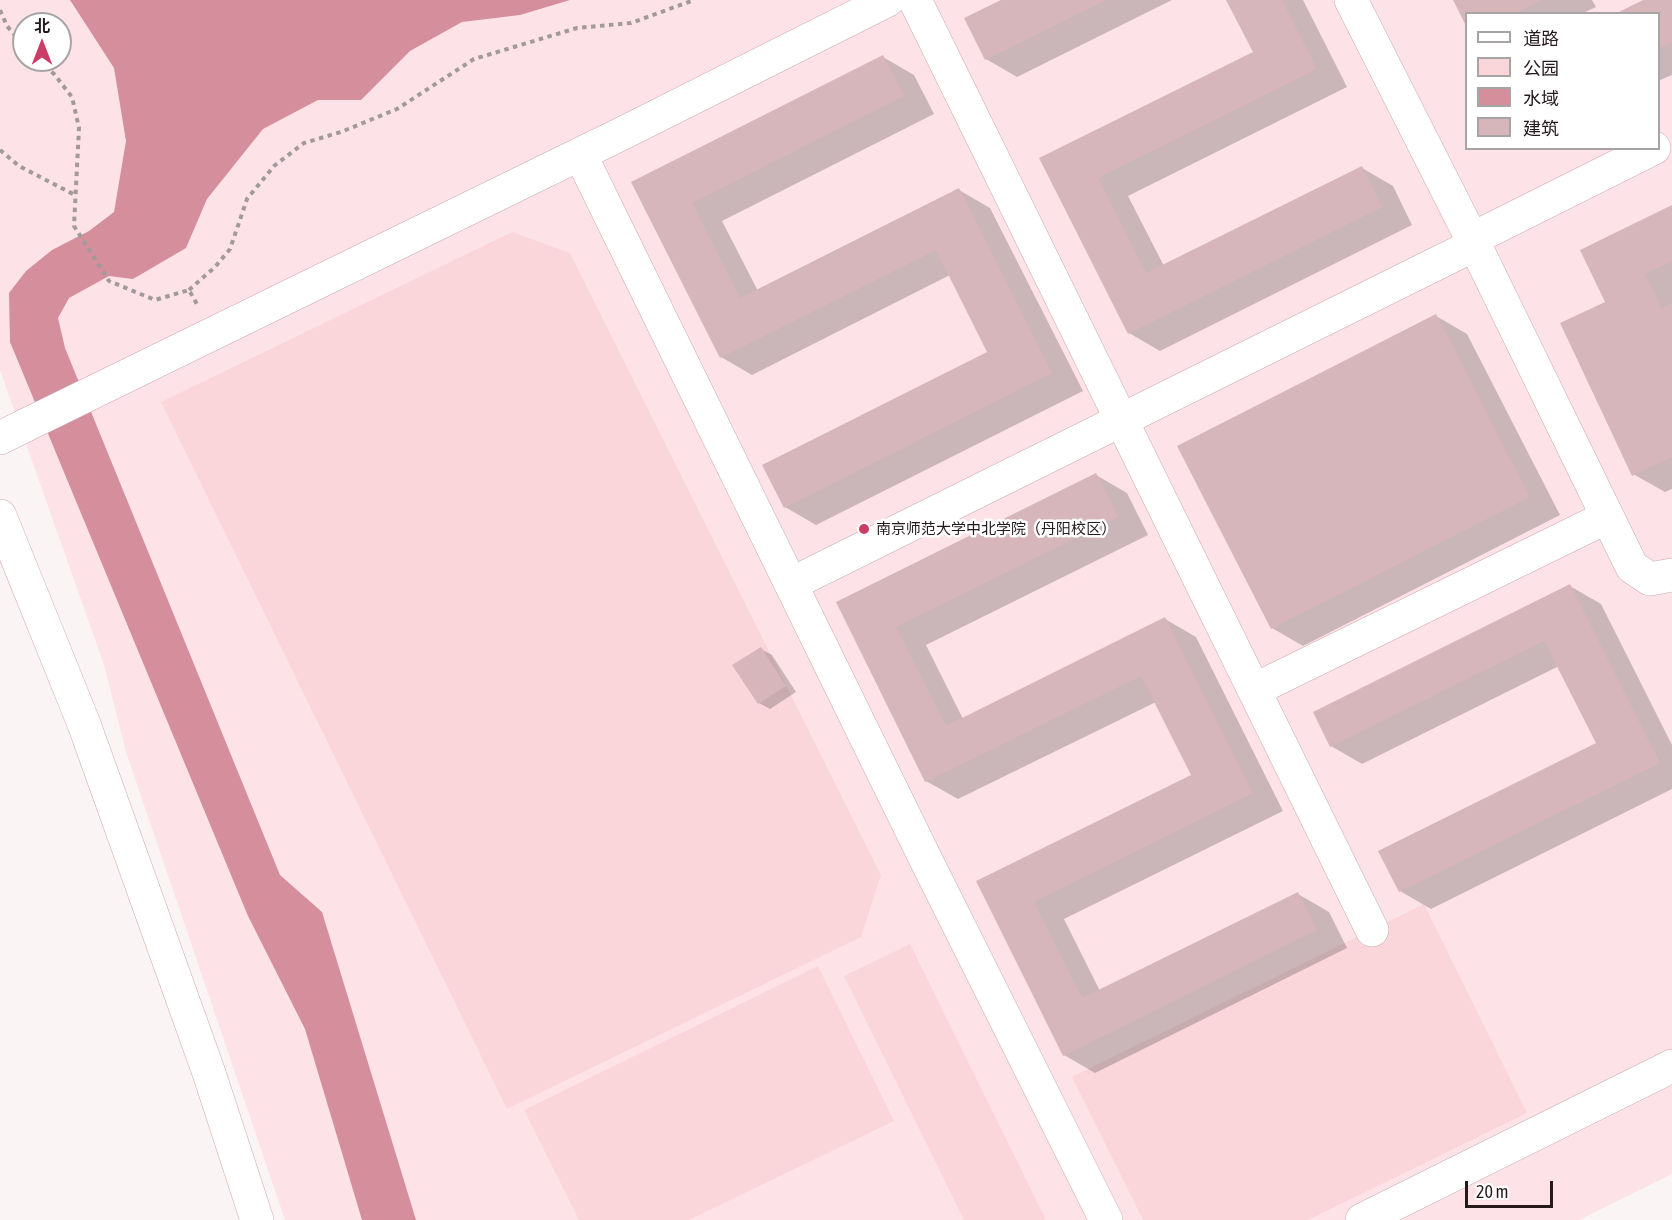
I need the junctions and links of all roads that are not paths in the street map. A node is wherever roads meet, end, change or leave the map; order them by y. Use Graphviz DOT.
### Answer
graph roads {
  1 [pos="888,0"];
  2 [pos="915,0"];
  3 [pos="1351,0"];
  4 [pos="1653,150"];
  5 [pos="580,154"];
  6 [pos="1473,242"];
  7 [pos="1122,420"];
  8 [pos="13,432"];
  9 [pos="0,516"];
  10 [pos="1607,517"];
  11 [pos="1672,575"];
  12 [pos="790,584"];
  13 [pos="1254,690"];
  14 [pos="1372,930"];
  15 [pos="1672,1066"];
  16 [pos="256,1220"];
  17 [pos="1106,1220"];
  18 [pos="1362,1220"];
  1 -- 5 [label="street"];
  2 -- 7 [label="street"];
  3 -- 6 [label="street"];
  4 -- 6 [label="street"];
  5 -- 8 [label="street"];
  5 -- 12 [label="street"];
  6 -- 7 [label="street"];
  6 -- 10 [label="street"];
  7 -- 12 [label="street"];
  7 -- 13 [label="street"];
  9 -- 16 [label="street"];
  10 -- 11 [label="street"];
  10 -- 13 [label="street"];
  12 -- 17 [label="street"];
  13 -- 14 [label="street"];
  15 -- 18 [label="street"];
}
